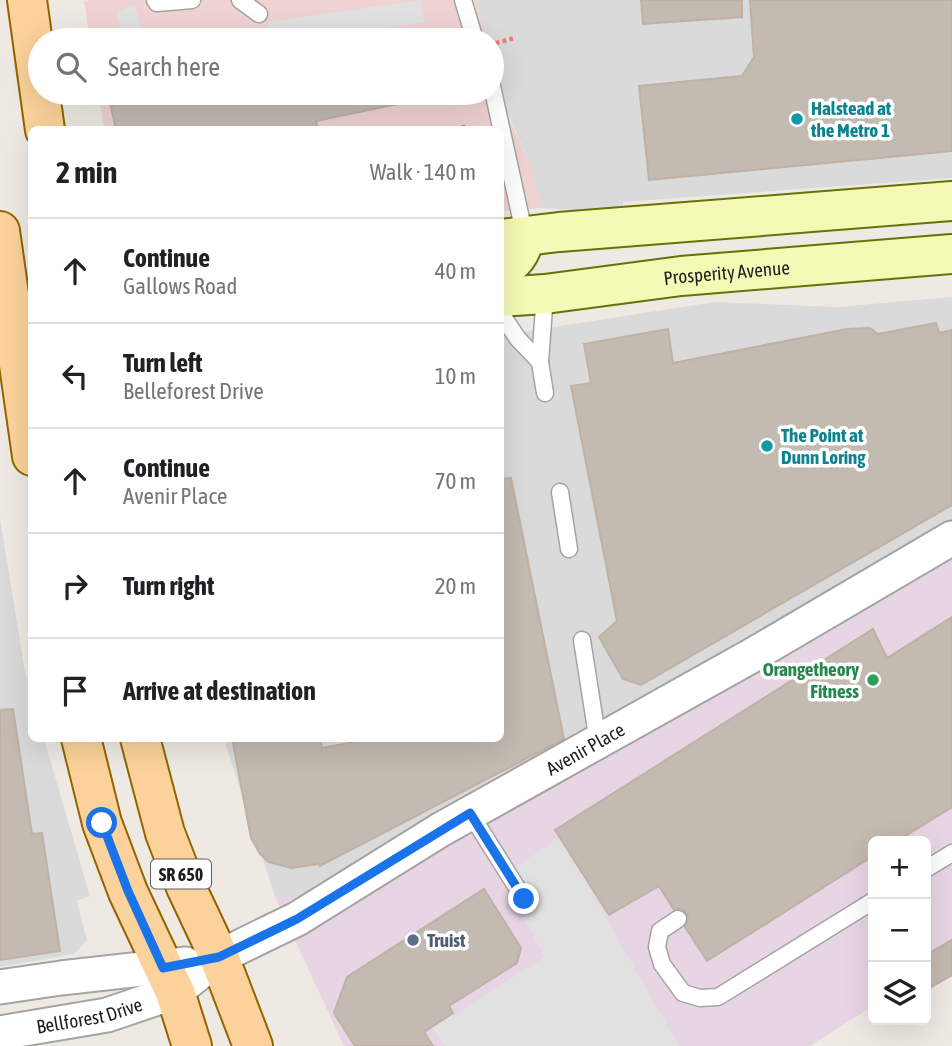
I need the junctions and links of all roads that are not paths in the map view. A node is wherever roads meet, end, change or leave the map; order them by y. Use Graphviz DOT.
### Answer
graph roads {
  1 [pos="27,0"];
  2 [pos="155,0"];
  3 [pos="192,0"];
  4 [pos="240,0"];
  5 [pos="463,0"];
  6 [pos="259,14"];
  7 [pos="31,28"];
  8 [pos="471,28"];
  9 [pos="42,105"];
  10 [pos="495,105"];
  11 [pos="44,126"];
  12 [pos="498,126"];
  13 [pos="504,173"];
  14 [pos="952,201"];
  15 [pos="0,231"];
  16 [pos="513,238"];
  17 [pos="952,254"];
  18 [pos="504,268"];
  19 [pos="545,294"];
  20 [pos="504,298"];
  21 [pos="504,318"];
  22 [pos="15,328"];
  23 [pos="540,362"];
  24 [pos="545,393"];
  25 [pos="28,426"];
  26 [pos="560,492"];
  27 [pos="952,538"];
  28 [pos="569,550"];
  29 [pos="582,640"];
  30 [pos="82,742"];
  31 [pos="141,742"];
  32 [pos="598,742"];
  33 [pos="470,813"];
  34 [pos="952,853"];
  35 [pos="931,866"];
  36 [pos="524,899"];
  37 [pos="868,904"];
  38 [pos="678,919"];
  39 [pos="219,957"];
  40 [pos="169,980"];
  41 [pos="0,988"];
  42 [pos="0,1033"];
  43 [pos="192,1046"];
  44 [pos="253,1046"];
  1 -- 7 [label="main road"];
  2 -- 3 [label="lane"];
  4 -- 6 [label="lane"];
  5 -- 8 [label="lane"];
  9 -- 11 [label="main road"];
  10 -- 12 [label="lane"];
  13 -- 16 [label="lane"];
  14 -- 16 [label="main road"];
  15 -- 22 [label="main road"];
  16 -- 18 [label="main road"];
  17 -- 19 [label="main road, Prosperity Avenue"];
  19 -- 20 [label="main road, Prosperity Avenue"];
  19 -- 23 [label="lane"];
  21 -- 23 [label="lane"];
  22 -- 25 [label="main road"];
  23 -- 24 [label="lane"];
  26 -- 28 [label="lane"];
  27 -- 32 [label="street, Avenir Place"];
  29 -- 32 [label="lane"];
  30 -- 40 [label="main road, SR 650"];
  31 -- 39 [label="main road, SR 650"];
  32 -- 33 [label="street, Avenir Place"];
  33 -- 36 [label="lane"];
  33 -- 39 [label="street, Avenir Place"];
  34 -- 35 [label="lane"];
  37 -- 38 [label="lane"];
  39 -- 40 [label="street, Avenir Place"];
  39 -- 44 [label="main road, SR 650"];
  40 -- 41 [label="street, Bellforest Drive"];
  40 -- 42 [label="street, Bellforest Drive"];
  40 -- 43 [label="main road, SR 650"];
}
